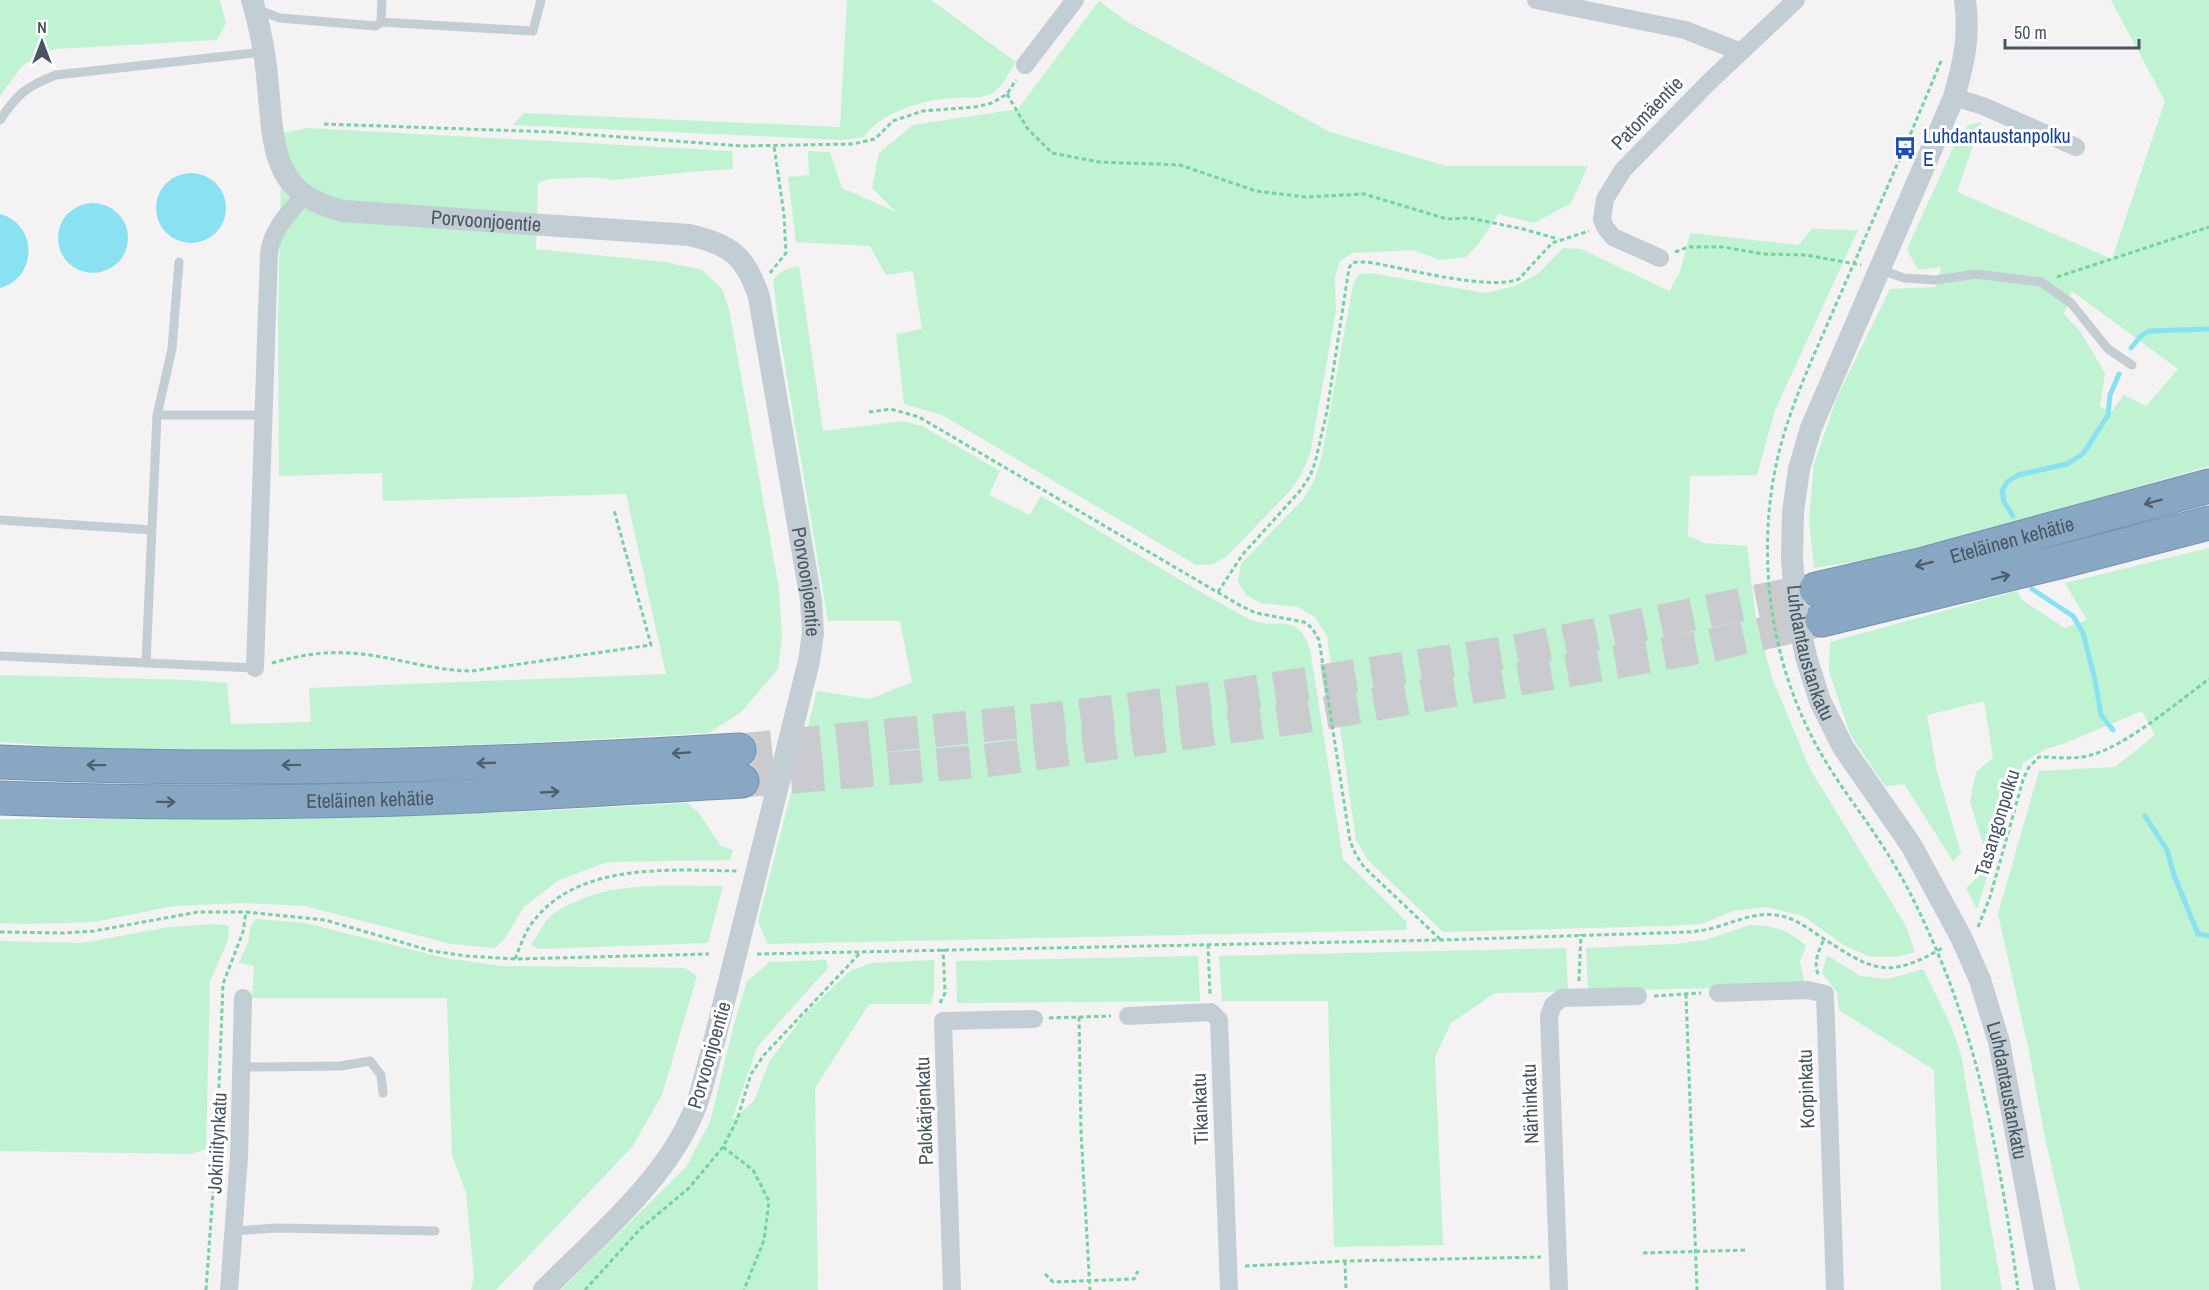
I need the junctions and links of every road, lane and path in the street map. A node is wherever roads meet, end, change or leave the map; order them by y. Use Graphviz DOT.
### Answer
graph roads {
  1 [pos="382,0"];
  2 [pos="541,0"];
  3 [pos="1076,0"];
  4 [pos="1536,0"];
  5 [pos="1796,0"];
  6 [pos="1965,0"];
  7 [pos="253,4"];
  8 [pos="381,22"];
  9 [pos="263,52"];
  10 [pos="1741,52"];
  11 [pos="1944,55"];
  12 [pos="1025,65"];
  13 [pos="1007,94"];
  14 [pos="1954,97"];
  15 [pos="0,120"];
  16 [pos="324,124"];
  17 [pos="774,146"];
  18 [pos="2076,147"];
  19 [pos="304,195"];
  20 [pos="1605,227"];
  21 [pos="2209,227"];
  22 [pos="1867,233"];
  23 [pos="1560,240"];
  24 [pos="786,253"];
  25 [pos="1660,258"];
  26 [pos="178,262"];
  27 [pos="1881,270"];
  28 [pos="2041,282"];
  29 [pos="2132,365"];
  30 [pos="869,412"];
  31 [pos="157,414"];
  32 [pos="264,414"];
  33 [pos="2209,486"];
  34 [pos="614,510"];
  35 [pos="0,520"];
  36 [pos="2209,523"];
  37 [pos="152,530"];
  38 [pos="1218,592"];
  39 [pos="0,656"];
  40 [pos="146,662"];
  41 [pos="255,668"];
  42 [pos="2209,679"];
  43 [pos="7,762"];
  44 [pos="0,798"];
  45 [pos="739,871"];
  46 [pos="246,912"];
  47 [pos="0,932"];
  48 [pos="1581,934"];
  49 [pos="1960,937"];
  50 [pos="1824,939"];
  51 [pos="1441,940"];
  52 [pos="1208,944"];
  53 [pos="943,949"];
  54 [pos="862,951"];
  55 [pos="709,954"];
  56 [pos="749,954"];
  57 [pos="515,959"];
  58 [pos="1718,993"];
  59 [pos="1686,994"];
  60 [pos="1825,994"];
  61 [pos="1638,996"];
  62 [pos="243,998"];
  63 [pos="1578,998"];
  64 [pos="1211,1012"];
  65 [pos="1128,1016"];
  66 [pos="1079,1017"];
  67 [pos="1034,1019"];
  68 [pos="943,1021"];
  69 [pos="1966,1026"];
  70 [pos="243,1067"];
  71 [pos="383,1093"];
  72 [pos="723,1147"];
  73 [pos="234,1231"];
  74 [pos="435,1231"];
  75 [pos="1748,1250"];
  76 [pos="1696,1251"];
  77 [pos="1643,1253"];
  78 [pos="1557,1257"];
  79 [pos="1344,1261"];
  80 [pos="1228,1267"];
  81 [pos="1138,1271"];
  82 [pos="1045,1274"];
  83 [pos="1090,1280"];
  84 [pos="206,1290"];
  85 [pos="228,1290"];
  86 [pos="544,1290"];
  87 [pos="585,1290"];
  88 [pos="744,1290"];
  89 [pos="952,1290"];
  90 [pos="1090,1290"];
  91 [pos="1229,1290"];
  92 [pos="1346,1290"];
  93 [pos="1559,1290"];
  94 [pos="1697,1290"];
  95 [pos="1835,1290"];
  96 [pos="2018,1290"];
  97 [pos="2045,1290"];
  1 -- 8 [label="lane"];
  2 -- 8 [label="lane"];
  3 -- 12 [label="street"];
  4 -- 10 [label="street"];
  5 -- 10 [label="street, Patomäentie"];
  6 -- 14 [label="street, Luhdantaustankatu"];
  7 -- 8 [label="lane"];
  7 -- 9 [label="street, Porvoonjoentie"];
  9 -- 15 [label="lane"];
  9 -- 19 [label="street, Porvoonjoentie"];
  10 -- 20 [label="street, Patomäentie"];
  11 -- 22 [label="path"];
  12 -- 13 [label="path"];
  13 -- 17 [label="path"];
  13 -- 23 [label="path"];
  14 -- 18 [label="street"];
  14 -- 27 [label="street, Luhdantaustankatu"];
  16 -- 17 [label="path"];
  17 -- 24 [label="path"];
  19 -- 32 [label="street"];
  19 -- 86 [label="street, Porvoonjoentie"];
  20 -- 23 [label="path"];
  20 -- 25 [label="street"];
  21 -- 28 [label="path"];
  23 -- 38 [label="path"];
  25 -- 27 [label="path"];
  26 -- 31 [label="lane"];
  27 -- 28 [label="lane"];
  27 -- 49 [label="street, Luhdantaustankatu"];
  28 -- 29 [label="lane"];
  30 -- 38 [label="path"];
  31 -- 32 [label="lane"];
  31 -- 37 [label="lane"];
  32 -- 41 [label="street"];
  33 -- 36 [label="highway, Eteläinen kehätie, one-way"];
  34 -- 41 [label="path"];
  35 -- 37 [label="lane"];
  37 -- 40 [label="lane"];
  38 -- 51 [label="path"];
  39 -- 40 [label="lane"];
  40 -- 41 [label="lane"];
  42 -- 49 [label="path, Tasangonpolku"];
  44 -- 43 [label="highway, Eteläinen kehätie, one-way"];
  45 -- 57 [label="path"];
  46 -- 47 [label="path"];
  46 -- 57 [label="path"];
  46 -- 84 [label="path"];
  48 -- 50 [label="path, Tasangonpolku"];
  48 -- 51 [label="path, Tasangonpolku"];
  48 -- 63 [label="path"];
  49 -- 50 [label="path, Tasangonpolku"];
  49 -- 97 [label="street, Luhdantaustankatu"];
  50 -- 60 [label="path"];
  51 -- 52 [label="path, Tasangonpolku"];
  52 -- 53 [label="path, Tasangonpolku"];
  52 -- 64 [label="path"];
  53 -- 54 [label="path, Tasangonpolku"];
  53 -- 68 [label="path"];
  54 -- 56 [label="path, Tasangonpolku"];
  54 -- 72 [label="path"];
  55 -- 57 [label="path"];
  58 -- 59 [label="path"];
  58 -- 60 [label="street"];
  59 -- 61 [label="path"];
  59 -- 76 [label="path"];
  60 -- 95 [label="street, Korpinkatu"];
  61 -- 63 [label="street, Närhinkatu"];
  62 -- 70 [label="street, Jokiniitynkatu"];
  63 -- 78 [label="street, Närhinkatu"];
  64 -- 65 [label="street"];
  64 -- 80 [label="street, Tikankatu"];
  65 -- 66 [label="path"];
  66 -- 67 [label="path"];
  66 -- 83 [label="path"];
  67 -- 68 [label="street"];
  68 -- 89 [label="street, Palokärjenkatu"];
  69 -- 96 [label="path"];
  70 -- 71 [label="lane"];
  70 -- 73 [label="street, Jokiniitynkatu"];
  72 -- 87 [label="path"];
  72 -- 88 [label="path"];
  73 -- 74 [label="lane"];
  73 -- 85 [label="street, Jokiniitynkatu"];
  75 -- 76 [label="path"];
  76 -- 77 [label="path"];
  76 -- 94 [label="path"];
  78 -- 79 [label="path"];
  78 -- 93 [label="street, Närhinkatu"];
  79 -- 80 [label="path"];
  79 -- 92 [label="path"];
  80 -- 91 [label="street, Tikankatu"];
  81 -- 83 [label="path"];
  82 -- 83 [label="path"];
  83 -- 90 [label="path"];
}
